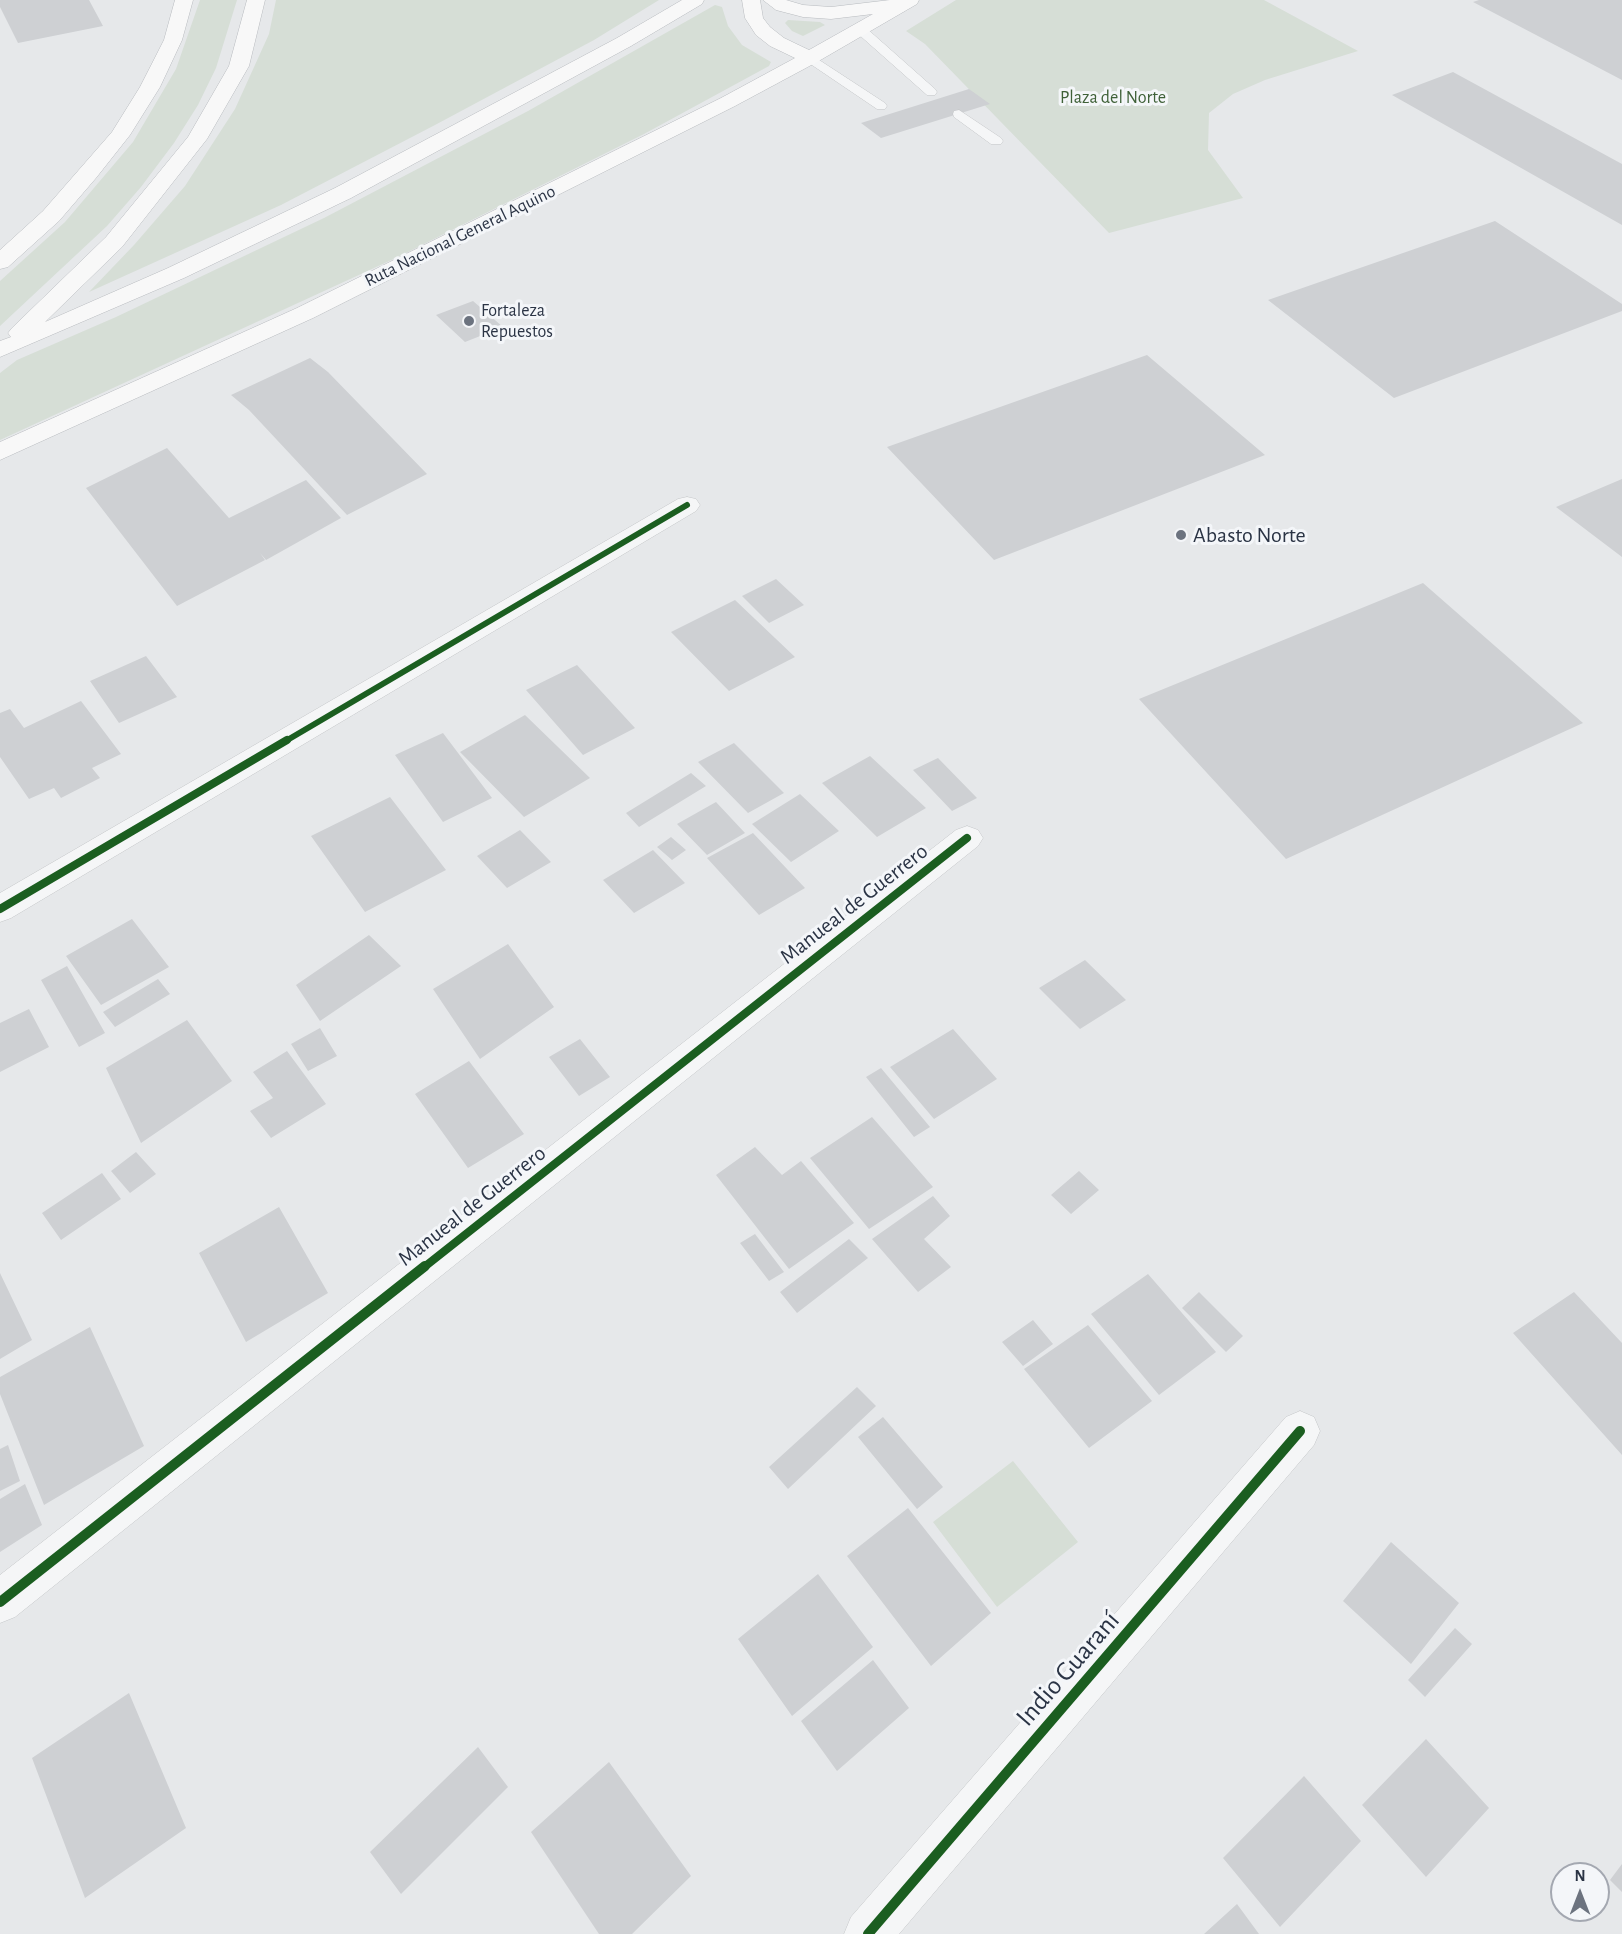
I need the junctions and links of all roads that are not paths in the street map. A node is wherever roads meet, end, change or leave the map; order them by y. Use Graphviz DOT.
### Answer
graph roads {
  1 [pos="184,0"];
  2 [pos="256,0"];
  3 [pos="695,0"];
  4 [pos="752,0"];
  5 [pos="772,0"];
  6 [pos="908,2"];
  7 [pos="861,30"];
  8 [pos="810,58"];
  9 [pos="931,92"];
  10 [pos="881,106"];
  11 [pos="959,114"];
  12 [pos="996,141"];
  13 [pos="0,262"];
  14 [pos="0,350"];
  15 [pos="0,452"];
  16 [pos="687,505"];
  17 [pos="967,838"];
  18 [pos="0,909"];
  19 [pos="1300,1431"];
  20 [pos="0,1602"];
  21 [pos="868,1934"];
  1 -- 13 [label="highway"];
  2 -- 14 [label="highway"];
  3 -- 14 [label="highway"];
  4 -- 8 [label="highway"];
  5 -- 6 [label="highway"];
  6 -- 7 [label="highway, Ruta Nacional General Aquino"];
  7 -- 8 [label="highway, Ruta Nacional General Aquino"];
  7 -- 9 [label="lane"];
  8 -- 10 [label="lane"];
  8 -- 15 [label="highway, Ruta Nacional General Aquino"];
  11 -- 12 [label="lane"];
  16 -- 18 [label="street"];
  17 -- 20 [label="street, Manueal de Guerrero"];
  19 -- 21 [label="street, Indio Guaraní"];
}
